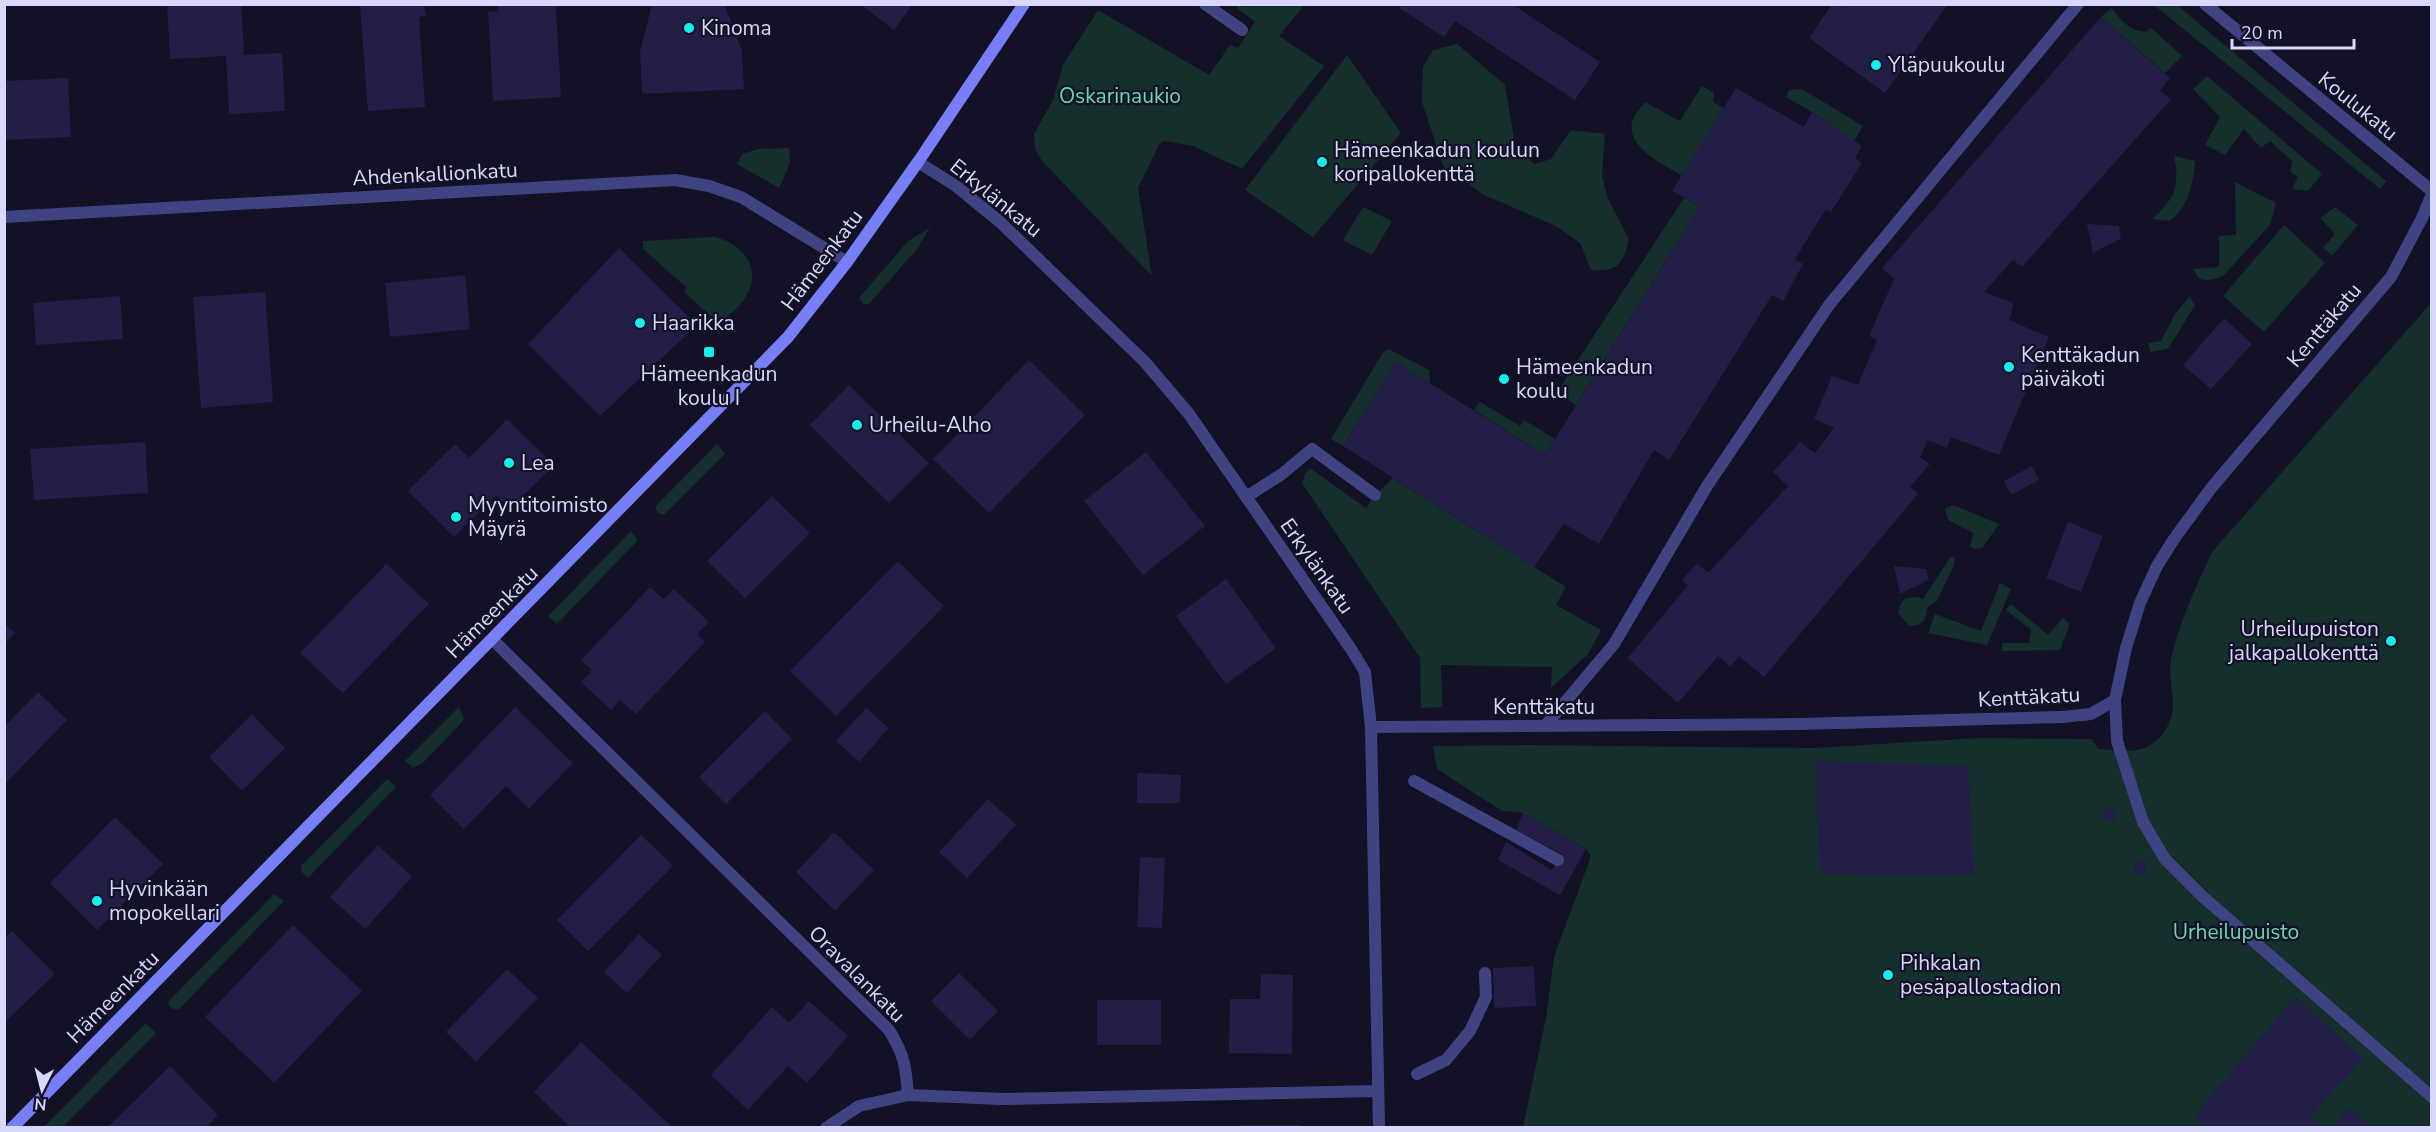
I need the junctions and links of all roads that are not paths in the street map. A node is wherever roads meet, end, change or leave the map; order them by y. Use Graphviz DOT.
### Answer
graph roads {
  1 [pos="1024,4"];
  2 [pos="1205,4"];
  3 [pos="2078,4"];
  4 [pos="2205,4"];
  5 [pos="1242,30"];
  6 [pos="918,162"];
  7 [pos="2432,193"];
  8 [pos="4,217"];
  9 [pos="847,262"];
  10 [pos="1375,495"];
  11 [pos="1246,497"];
  12 [pos="493,640"];
  13 [pos="2115,700"];
  14 [pos="1545,726"];
  15 [pos="1371,727"];
  16 [pos="1414,781"];
  17 [pos="1558,860"];
  18 [pos="1485,973"];
  19 [pos="1417,1074"];
  20 [pos="1378,1091"];
  21 [pos="908,1095"];
  22 [pos="2432,1097"];
  23 [pos="12,1128"];
  24 [pos="826,1128"];
  25 [pos="1379,1128"];
  1 -- 6 [label="main road, Hämeenkatu"];
  2 -- 5 [label="street"];
  3 -- 14 [label="street"];
  4 -- 7 [label="street, Koulukatu"];
  6 -- 9 [label="main road, Hämeenkatu"];
  6 -- 11 [label="street, Erkylänkatu"];
  7 -- 13 [label="street, Kenttäkatu"];
  8 -- 9 [label="street, Ahdenkallionkatu"];
  9 -- 12 [label="main road, Hämeenkatu"];
  10 -- 11 [label="street"];
  11 -- 15 [label="street, Erkylänkatu"];
  12 -- 21 [label="street, Oravalankatu"];
  12 -- 23 [label="main road, Hämeenkatu"];
  13 -- 14 [label="street, Kenttäkatu"];
  13 -- 22 [label="street"];
  14 -- 15 [label="street, Kenttäkatu"];
  15 -- 20 [label="street, Erkylänkatu"];
  16 -- 17 [label="street"];
  18 -- 19 [label="street"];
  20 -- 21 [label="street"];
  20 -- 25 [label="street, Erkylänkatu"];
  21 -- 24 [label="street"];
}
